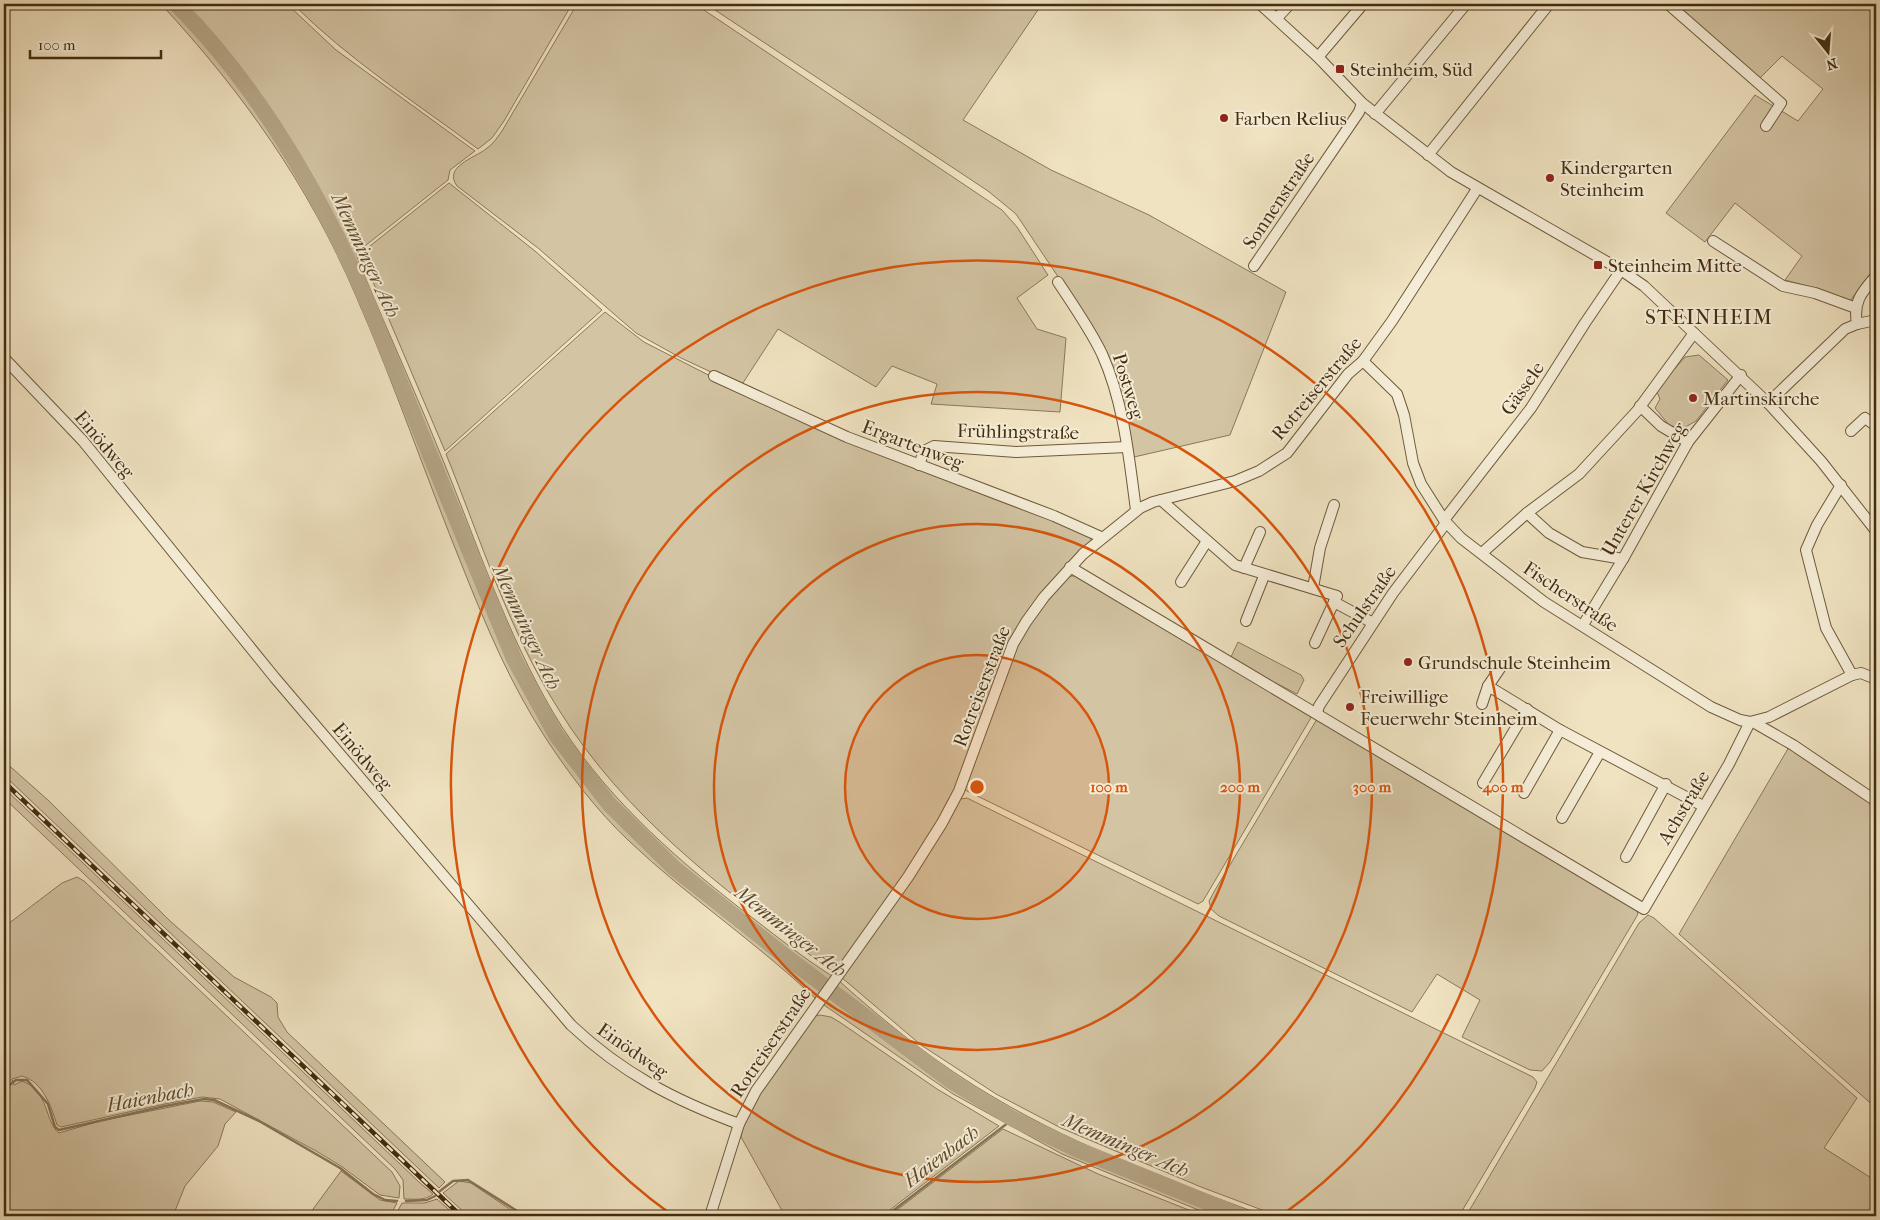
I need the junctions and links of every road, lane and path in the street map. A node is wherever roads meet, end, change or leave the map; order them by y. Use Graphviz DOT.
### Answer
graph roads {
  1 [pos="1260,4"];
  2 [pos="1290,4"];
  3 [pos="1363,4"];
  4 [pos="1466,4"];
  5 [pos="1549,4"];
  6 [pos="1668,4"];
  7 [pos="1277,18"];
  8 [pos="1318,57"];
  9 [pos="1362,103"];
  10 [pos="1375,114"];
  11 [pos="1766,126"];
  12 [pos="1428,155"];
  13 [pos="1477,189"];
  14 [pos="1713,241"];
  15 [pos="1254,266"];
  16 [pos="1621,270"];
  17 [pos="1876,276"];
  18 [pos="1058,282"];
  19 [pos="1856,308"];
  20 [pos="1876,320"];
  21 [pos="1857,324"];
  22 [pos="1694,333"];
  23 [pos="4,358"];
  24 [pos="1363,362"];
  25 [pos="1741,375"];
  26 [pos="714,376"];
  27 [pos="1768,403"];
  28 [pos="1640,406"];
  29 [pos="1876,426"];
  30 [pos="1851,431"];
  31 [pos="1688,442"];
  32 [pos="1128,447"];
  33 [pos="919,465"];
  34 [pos="1841,485"];
  35 [pos="1161,500"];
  36 [pos="1334,505"];
  37 [pos="1136,510"];
  38 [pos="1527,514"];
  39 [pos="1445,521"];
  40 [pos="1876,530"];
  41 [pos="1260,532"];
  42 [pos="1101,537"];
  43 [pos="1207,541"];
  44 [pos="1482,553"];
  45 [pos="1623,559"];
  46 [pos="1070,567"];
  47 [pos="1244,568"];
  48 [pos="1264,576"];
  49 [pos="1181,582"];
  50 [pos="1312,588"];
  51 [pos="1334,602"];
  52 [pos="1246,621"];
  53 [pos="1373,623"];
  54 [pos="1582,625"];
  55 [pos="1315,643"];
  56 [pos="1503,664"];
  57 [pos="1852,675"];
  58 [pos="1876,678"];
  59 [pos="1488,686"];
  60 [pos="1482,704"];
  61 [pos="1527,709"];
  62 [pos="1316,713"];
  63 [pos="1752,722"];
  64 [pos="1560,730"];
  65 [pos="1600,752"];
  66 [pos="1482,783"];
  67 [pos="1666,784"];
  68 [pos="1524,793"];
  69 [pos="1876,801"];
  70 [pos="1703,806"];
  71 [pos="1562,818"];
  72 [pos="1626,857"];
  73 [pos="739,1124"];
  74 [pos="710,1216"];
  1 -- 7 [label="street"];
  2 -- 7 [label="street"];
  3 -- 8 [label="street"];
  4 -- 10 [label="street"];
  5 -- 12 [label="street"];
  6 -- 11 [label="street"];
  7 -- 8 [label="street"];
  8 -- 9 [label="street"];
  9 -- 10 [label="street"];
  9 -- 15 [label="street, Sonnenstraße"];
  10 -- 12 [label="street"];
  12 -- 13 [label="street"];
  13 -- 16 [label="street"];
  13 -- 24 [label="street, Rotreiserstraße"];
  14 -- 19 [label="street"];
  16 -- 22 [label="street"];
  16 -- 39 [label="street, Gässele"];
  17 -- 19 [label="street"];
  18 -- 32 [label="street, Postweg"];
  19 -- 21 [label="street"];
  20 -- 21 [label="street"];
  21 -- 27 [label="street"];
  22 -- 25 [label="street"];
  22 -- 28 [label="street"];
  23 -- 73 [label="street, Einödweg"];
  24 -- 35 [label="street, Rotreiserstraße"];
  24 -- 39 [label="street, Fischerstraße"];
  25 -- 27 [label="street"];
  25 -- 31 [label="street, Unterer Kirchweg"];
  26 -- 33 [label="street, Ergartenweg"];
  27 -- 34 [label="street"];
  28 -- 31 [label="street"];
  28 -- 38 [label="street"];
  29 -- 30 [label="street"];
  31 -- 45 [label="street, Unterer Kirchweg"];
  32 -- 33 [label="street, Frühlingstraße"];
  32 -- 37 [label="street, Postweg"];
  33 -- 42 [label="street, Ergartenweg"];
  34 -- 40 [label="street"];
  34 -- 57 [label="street"];
  35 -- 37 [label="street, Rotreiserstraße"];
  35 -- 43 [label="street"];
  36 -- 50 [label="street"];
  37 -- 42 [label="street, Rotreiserstraße"];
  38 -- 44 [label="street"];
  38 -- 45 [label="street"];
  39 -- 44 [label="street, Fischerstraße"];
  39 -- 53 [label="street, Schulstraße"];
  41 -- 47 [label="street"];
  42 -- 46 [label="street, Rotreiserstraße"];
  43 -- 47 [label="street"];
  43 -- 49 [label="street"];
  44 -- 54 [label="street, Fischerstraße"];
  45 -- 54 [label="street, Unterer Kirchweg"];
  46 -- 62 [label="street"];
  46 -- 73 [label="street, Rotreiserstraße"];
  47 -- 48 [label="street"];
  48 -- 50 [label="street"];
  48 -- 52 [label="street"];
  50 -- 51 [label="street"];
  51 -- 53 [label="street"];
  51 -- 55 [label="street"];
  53 -- 62 [label="street, Schulstraße"];
  54 -- 63 [label="street, Fischerstraße"];
  56 -- 59 [label="street"];
  57 -- 58 [label="street"];
  57 -- 63 [label="street"];
  59 -- 60 [label="street"];
  59 -- 61 [label="street"];
  61 -- 64 [label="street"];
  61 -- 66 [label="street"];
  62 -- 70 [label="street, Achstraße"];
  63 -- 69 [label="street, Fischerstraße"];
  63 -- 70 [label="street, Achstraße"];
  64 -- 65 [label="street"];
  64 -- 68 [label="street"];
  65 -- 67 [label="street"];
  65 -- 71 [label="street"];
  67 -- 70 [label="street"];
  67 -- 72 [label="street"];
  73 -- 74 [label="street, Rotreiserstraße"];
}
